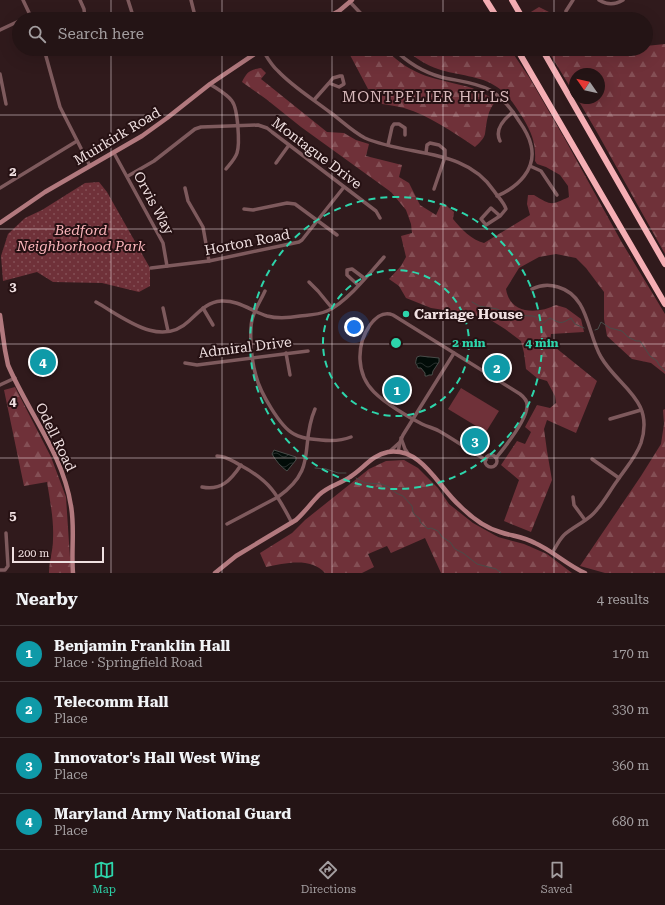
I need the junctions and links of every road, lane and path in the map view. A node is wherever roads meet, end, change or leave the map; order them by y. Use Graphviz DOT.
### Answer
graph roads {
  1 [pos="23,0"];
  2 [pos="80,0"];
  3 [pos="128,0"];
  4 [pos="190,0"];
  5 [pos="486,0"];
  6 [pos="512,0"];
  7 [pos="573,0"];
  8 [pos="599,0"];
  9 [pos="623,0"];
  10 [pos="351,1"];
  11 [pos="566,11"];
  12 [pos="29,12"];
  13 [pos="84,12"];
  14 [pos="132,12"];
  15 [pos="194,12"];
  16 [pos="337,12"];
  17 [pos="360,12"];
  18 [pos="494,12"];
  19 [pos="519,12"];
  20 [pos="12,24"];
  21 [pos="0,30"];
  22 [pos="46,56"];
  23 [pos="252,56"];
  24 [pos="267,56"];
  25 [pos="402,56"];
  26 [pos="521,56"];
  27 [pos="546,56"];
  28 [pos="0,74"];
  29 [pos="329,83"];
  30 [pos="210,84"];
  31 [pos="314,100"];
  32 [pos="6,104"];
  33 [pos="513,112"];
  34 [pos="237,126"];
  35 [pos="405,134"];
  36 [pos="77,141"];
  37 [pos="500,141"];
  38 [pos="388,144"];
  39 [pos="289,145"];
  40 [pos="114,153"];
  41 [pos="426,153"];
  42 [pos="444,157"];
  43 [pos="276,163"];
  44 [pos="90,166"];
  45 [pos="530,166"];
  46 [pos="226,169"];
  47 [pos="128,176"];
  48 [pos="344,187"];
  49 [pos="0,188"];
  50 [pos="185,188"];
  51 [pos="434,189"];
  52 [pos="557,195"];
  53 [pos="497,196"];
  54 [pos="244,209"];
  55 [pos="500,216"];
  56 [pos="380,218"];
  57 [pos="318,220"];
  58 [pos="0,223"];
  59 [pos="337,235"];
  60 [pos="384,257"];
  61 [pos="209,261"];
  62 [pos="665,264"];
  63 [pos="167,266"];
  64 [pos="151,268"];
  65 [pos="364,278"];
  66 [pos="309,282"];
  67 [pos="358,285"];
  68 [pos="532,289"];
  69 [pos="265,291"];
  70 [pos="96,302"];
  71 [pos="665,304"];
  72 [pos="163,308"];
  73 [pos="203,308"];
  74 [pos="332,308"];
  75 [pos="256,311"];
  76 [pos="0,316"];
  77 [pos="213,325"];
  78 [pos="168,331"];
  79 [pos="308,351"];
  80 [pos="286,353"];
  81 [pos="454,353"];
  82 [pos="253,358"];
  83 [pos="185,363"];
  84 [pos="290,375"];
  85 [pos="14,378"];
  86 [pos="0,385"];
  87 [pos="315,409"];
  88 [pos="641,410"];
  89 [pos="413,418"];
  90 [pos="610,419"];
  91 [pos="351,437"];
  92 [pos="308,439"];
  93 [pos="400,440"];
  94 [pos="389,452"];
  95 [pos="398,452"];
  96 [pos="409,455"];
  97 [pos="217,456"];
  98 [pos="496,458"];
  99 [pos="592,459"];
  100 [pos="486,460"];
  101 [pos="241,465"];
  102 [pos="619,478"];
  103 [pos="202,487"];
  104 [pos="278,496"];
  105 [pos="573,496"];
  106 [pos="586,520"];
  107 [pos="292,523"];
  108 [pos="227,524"];
  109 [pos="6,534"];
  110 [pos="552,553"];
  111 [pos="0,570"];
  112 [pos="72,573"];
  113 [pos="215,573"];
  114 [pos="585,573"];
  1 -- 12 [label="street"];
  2 -- 13 [label="street"];
  3 -- 14 [label="street"];
  4 -- 15 [label="street"];
  5 -- 18 [label="highway"];
  6 -- 19 [label="highway"];
  7 -- 11 [label="street"];
  8 -- 9 [label="street"];
  10 -- 16 [label="street"];
  10 -- 17 [label="street"];
  20 -- 21 [label="street"];
  22 -- 36 [label="street"];
  23 -- 30 [label="street, Muirkirk Road"];
  24 -- 31 [label="street"];
  25 -- 33 [label="street"];
  26 -- 71 [label="highway"];
  27 -- 62 [label="highway"];
  28 -- 32 [label="street"];
  29 -- 31 [label="street"];
  30 -- 34 [label="street"];
  30 -- 40 [label="street, Muirkirk Road"];
  31 -- 38 [label="street"];
  33 -- 37 [label="street"];
  33 -- 45 [label="street"];
  34 -- 39 [label="street, Montague Drive"];
  34 -- 46 [label="street"];
  34 -- 47 [label="street, Montague Drive"];
  35 -- 38 [label="street"];
  36 -- 44 [label="street"];
  36 -- 49 [label="street"];
  38 -- 41 [label="street"];
  39 -- 43 [label="street"];
  39 -- 48 [label="street, Montague Drive"];
  40 -- 44 [label="street, Muirkirk Road"];
  40 -- 47 [label="street, Orvis Way"];
  41 -- 42 [label="street"];
  41 -- 42 [label="street"];
  42 -- 51 [label="street"];
  42 -- 53 [label="street"];
  44 -- 58 [label="street, Muirkirk Road"];
  45 -- 52 [label="street"];
  45 -- 53 [label="street"];
  47 -- 63 [label="street, Orvis Way"];
  48 -- 56 [label="street, Montague Drive"];
  48 -- 57 [label="street, Horton Road"];
  50 -- 61 [label="street"];
  53 -- 55 [label="street"];
  54 -- 57 [label="street"];
  55 -- 55 [label="street"];
  57 -- 59 [label="street"];
  57 -- 61 [label="street, Horton Road"];
  60 -- 65 [label="street"];
  61 -- 63 [label="street, Horton Road"];
  63 -- 64 [label="street, Horton Road"];
  65 -- 67 [label="street"];
  65 -- 67 [label="street"];
  66 -- 74 [label="street"];
  67 -- 74 [label="street"];
  68 -- 88 [label="street"];
  69 -- 75 [label="street"];
  70 -- 78 [label="street"];
  72 -- 78 [label="street"];
  73 -- 75 [label="street"];
  73 -- 77 [label="street"];
  73 -- 78 [label="street"];
  74 -- 75 [label="street"];
  75 -- 82 [label="street"];
  76 -- 85 [label="street, Odell Road"];
  79 -- 80 [label="street, Admiral Drive"];
  80 -- 82 [label="street, Admiral Drive"];
  80 -- 84 [label="street"];
  81 -- 89 [label="street"];
  81 -- 89 [label="street"];
  81 -- 98 [label="street"];
  82 -- 83 [label="street, Admiral Drive"];
  82 -- 92 [label="street"];
  85 -- 86 [label="street"];
  85 -- 112 [label="street, Odell Road"];
  87 -- 92 [label="street"];
  88 -- 90 [label="street"];
  88 -- 102 [label="street"];
  89 -- 93 [label="street"];
  89 -- 100 [label="street"];
  91 -- 92 [label="street"];
  92 -- 104 [label="street"];
  93 -- 94 [label="street"];
  93 -- 95 [label="street"];
  93 -- 96 [label="street"];
  94 -- 95 [label="street"];
  94 -- 107 [label="street"];
  95 -- 96 [label="street"];
  96 -- 110 [label="street"];
  97 -- 101 [label="street"];
  98 -- 100 [label="street"];
  98 -- 100 [label="street"];
  99 -- 102 [label="street"];
  101 -- 103 [label="street"];
  101 -- 104 [label="street"];
  102 -- 106 [label="street"];
  104 -- 107 [label="street"];
  104 -- 108 [label="street"];
  105 -- 106 [label="street"];
  106 -- 110 [label="street"];
  107 -- 113 [label="street"];
  109 -- 111 [label="street"];
  110 -- 114 [label="street"];
}
